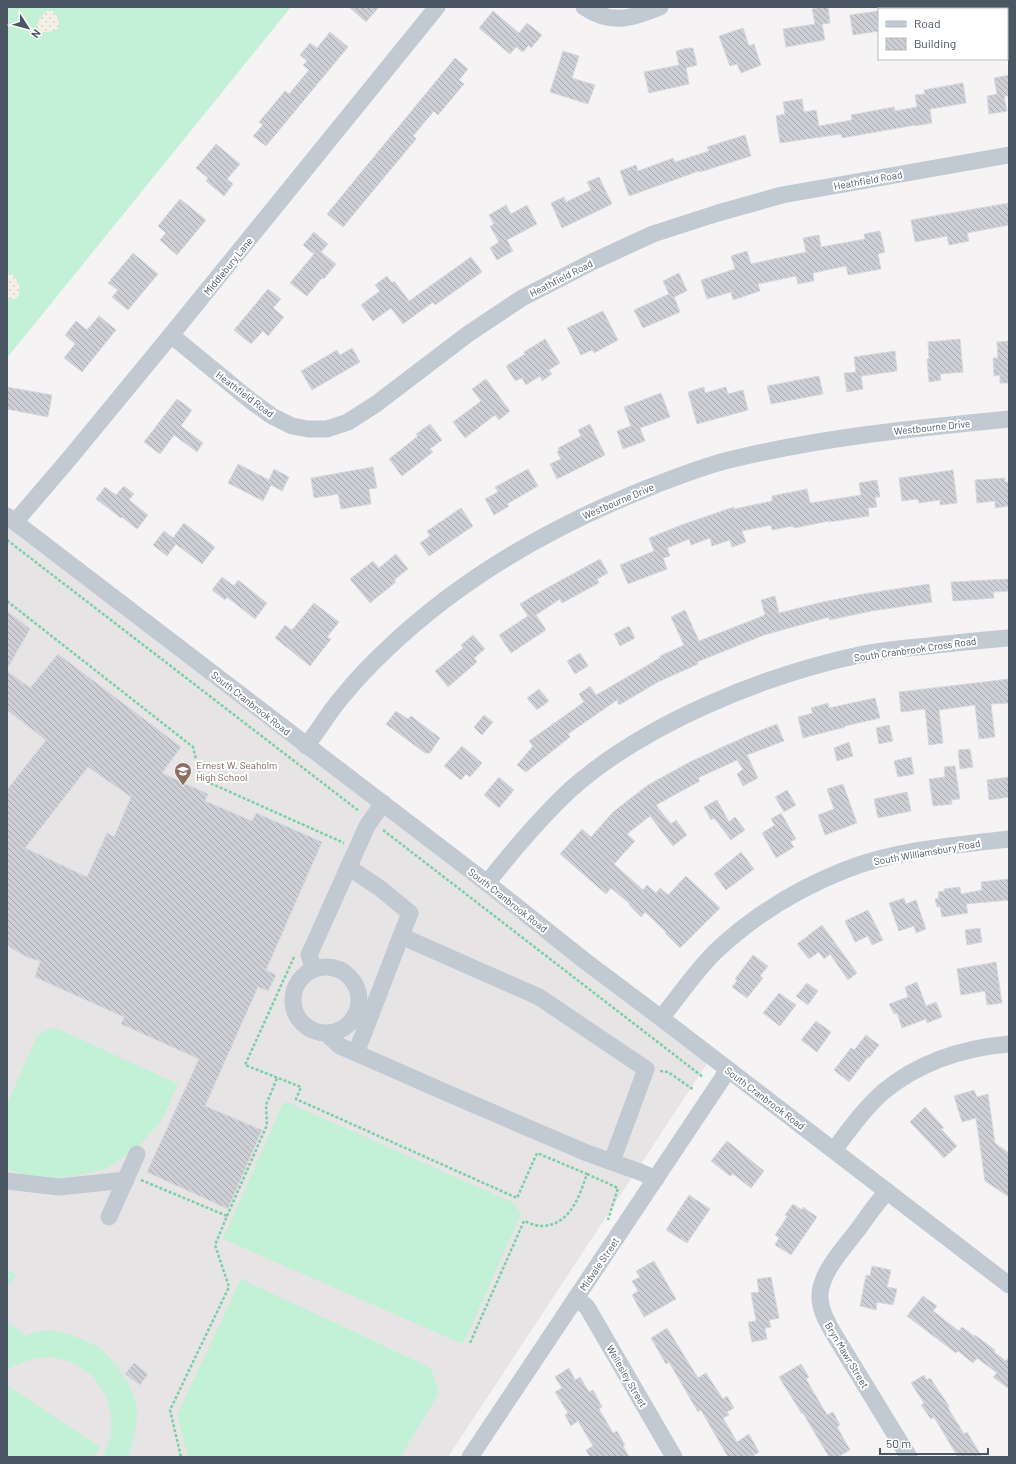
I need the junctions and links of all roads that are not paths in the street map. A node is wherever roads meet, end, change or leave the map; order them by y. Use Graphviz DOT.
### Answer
graph roads {
  1 [pos="438,7"];
  2 [pos="584,7"];
  3 [pos="660,7"];
  4 [pos="1009,155"];
  5 [pos="171,335"];
  6 [pos="1009,419"];
  7 [pos="11,519"];
  8 [pos="1009,638"];
  9 [pos="306,746"];
  10 [pos="382,803"];
  11 [pos="1009,839"];
  12 [pos="348,867"];
  13 [pos="487,883"];
  14 [pos="401,936"];
  15 [pos="314,969"];
  16 [pos="661,1018"];
  17 [pos="327,1034"];
  18 [pos="1009,1044"];
  19 [pos="356,1053"];
  20 [pos="728,1070"];
  21 [pos="834,1150"];
  22 [pos="137,1154"];
  23 [pos="612,1161"];
  24 [pos="656,1179"];
  25 [pos="126,1180"];
  26 [pos="7,1181"];
  27 [pos="887,1191"];
  28 [pos="109,1217"];
  29 [pos="1009,1285"];
  30 [pos="576,1298"];
  31 [pos="470,1457"];
  32 [pos="674,1457"];
  33 [pos="909,1457"];
  1 -- 5 [label="street, Middlebury Lane"];
  2 -- 3 [label="street"];
  4 -- 5 [label="street, Heathfield Road"];
  5 -- 7 [label="street, Middlebury Lane"];
  6 -- 9 [label="street, Westbourne Drive"];
  7 -- 9 [label="street, South Cranbrook Road"];
  8 -- 13 [label="street, South Cranbrook Cross Road"];
  9 -- 10 [label="street, South Cranbrook Road"];
  10 -- 12 [label="street"];
  10 -- 13 [label="street, South Cranbrook Road"];
  11 -- 16 [label="street, South Williamsbury Road"];
  12 -- 14 [label="street"];
  12 -- 15 [label="street"];
  13 -- 16 [label="street, South Cranbrook Road"];
  14 -- 19 [label="street"];
  14 -- 23 [label="street"];
  15 -- 17 [label="street"];
  15 -- 17 [label="street"];
  16 -- 20 [label="street, South Cranbrook Road"];
  17 -- 19 [label="street"];
  18 -- 21 [label="street"];
  19 -- 23 [label="street"];
  20 -- 21 [label="street, South Cranbrook Road"];
  20 -- 24 [label="street, Midvale Street"];
  21 -- 27 [label="street, South Cranbrook Road"];
  22 -- 25 [label="street"];
  23 -- 24 [label="street"];
  24 -- 30 [label="street, Midvale Street"];
  25 -- 26 [label="street"];
  25 -- 28 [label="street"];
  27 -- 29 [label="street, South Cranbrook Road"];
  27 -- 33 [label="street, Bryn Mawr Street"];
  30 -- 31 [label="street, Midvale Street"];
  30 -- 32 [label="street, Wellesley Street"];
}
